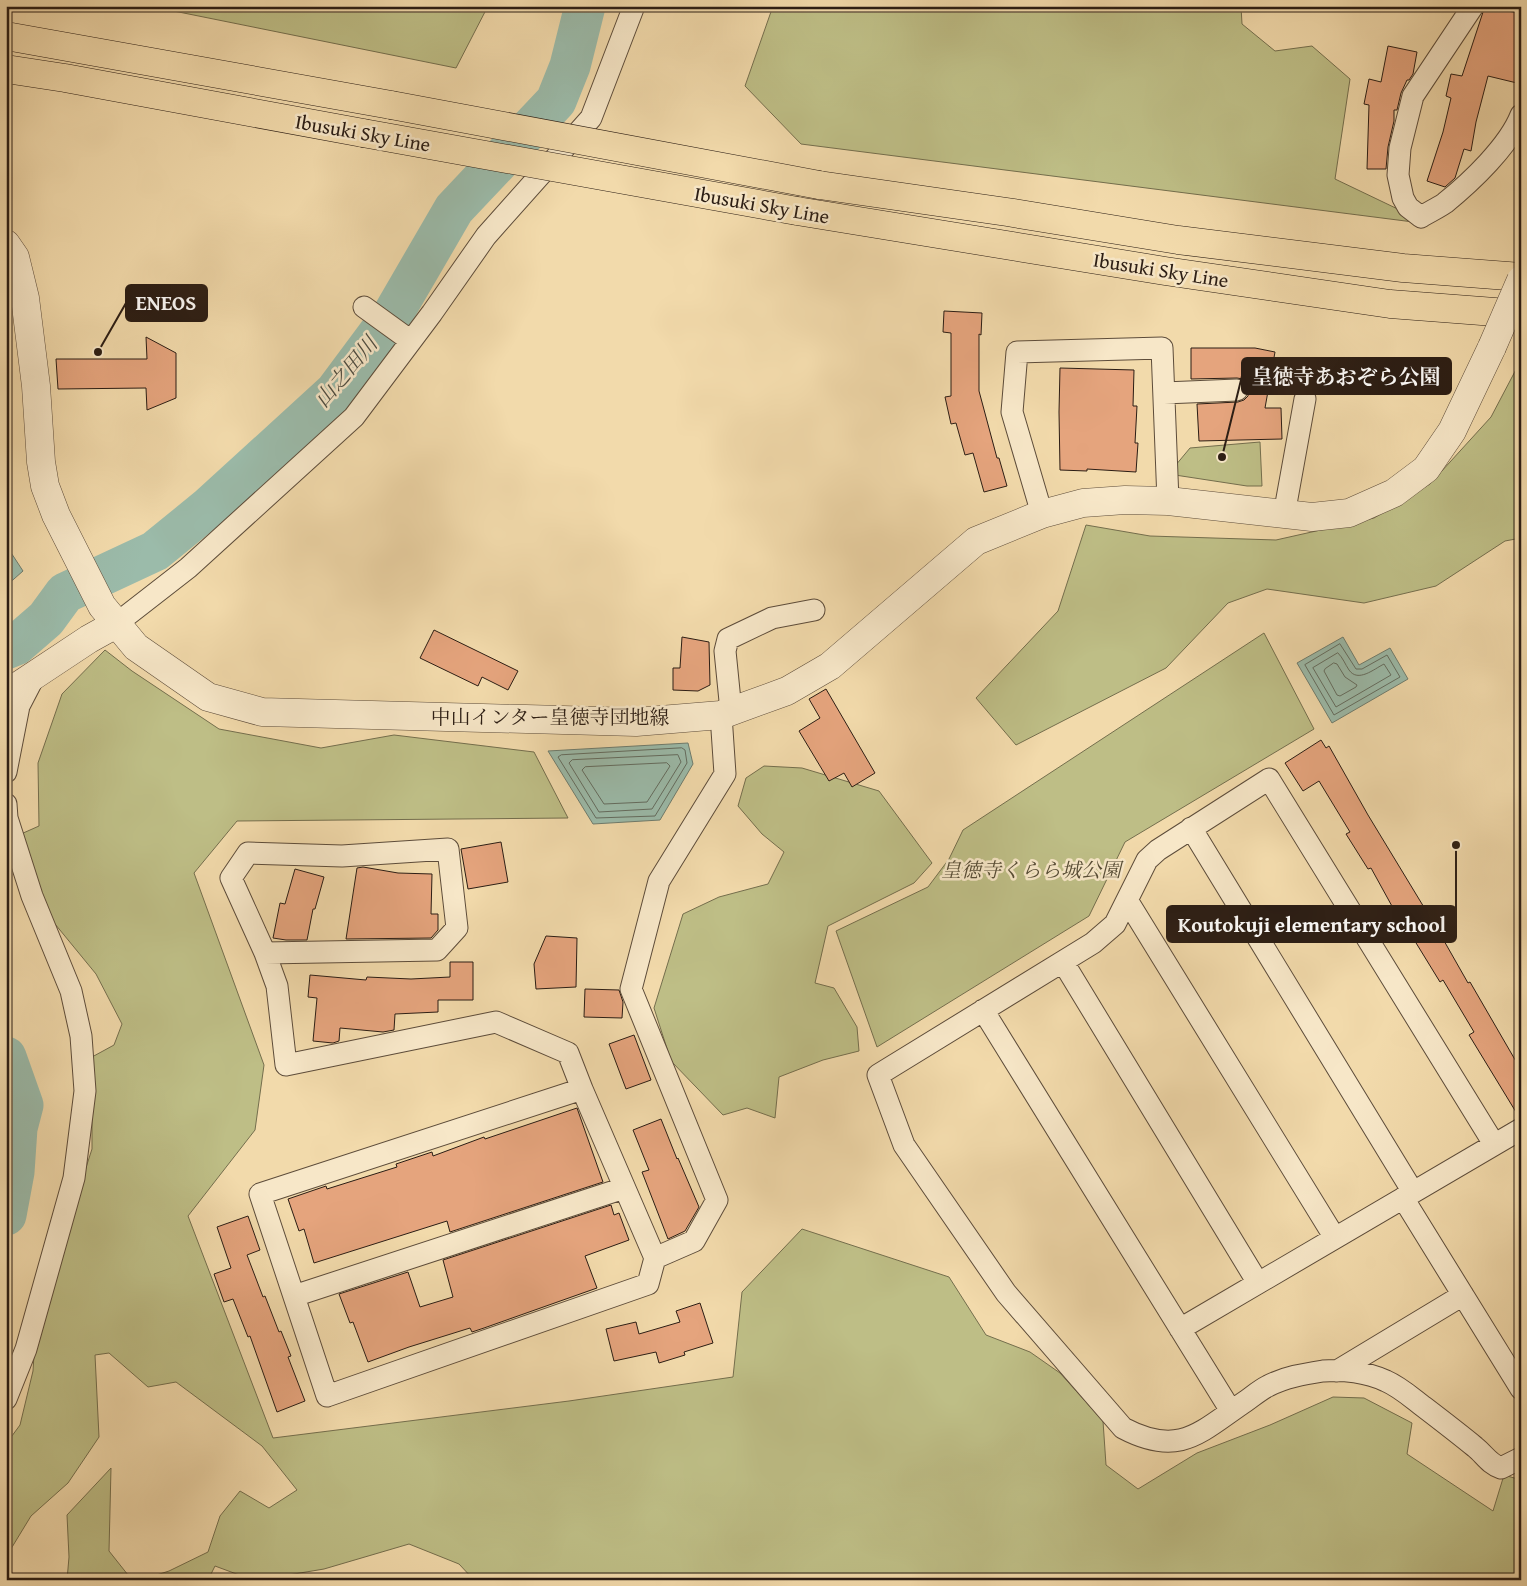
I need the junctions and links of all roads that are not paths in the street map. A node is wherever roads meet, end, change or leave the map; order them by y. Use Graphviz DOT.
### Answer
graph roads {
  1 [pos="634,6"];
  2 [pos="1474,6"];
  3 [pos="6,22"];
  4 [pos="6,36"];
  5 [pos="43,42"];
  6 [pos="6,69"];
  7 [pos="66,78"];
  8 [pos="6,80"];
  9 [pos="1521,114"];
  10 [pos="6,244"];
  11 [pos="13,277"];
  12 [pos="1521,279"];
  13 [pos="364,307"];
  14 [pos="1521,314"];
  15 [pos="411,341"];
  16 [pos="1237,390"];
  17 [pos="1164,393"];
  18 [pos="1305,399"];
  19 [pos="1168,501"];
  20 [pos="1042,514"];
  21 [pos="1284,515"];
  22 [pos="814,610"];
  23 [pos="109,615"];
  24 [pos="34,677"];
  25 [pos="6,694"];
  26 [pos="726,713"];
  27 [pos="6,772"];
  28 [pos="6,804"];
  29 [pos="1191,828"];
  30 [pos="1127,900"];
  31 [pos="266,953"];
  32 [pos="1063,962"];
  33 [pos="983,1010"];
  34 [pos="582,1089"];
  35 [pos="1518,1136"];
  36 [pos="1494,1144"];
  37 [pos="624,1188"];
  38 [pos="1408,1195"];
  39 [pos="1335,1238"];
  40 [pos="655,1258"];
  41 [pos="1258,1283"];
  42 [pos="1463,1295"];
  43 [pos="294,1296"];
  44 [pos="1180,1329"];
  45 [pos="1337,1371"];
  46 [pos="1521,1389"];
  47 [pos="6,1399"];
  48 [pos="1231,1411"];
  49 [pos="1521,1458"];
  1 -- 15 [label="street"];
  2 -- 9 [label="street"];
  3 -- 5 [label="main road"];
  4 -- 5 [label="main road, Ibusuki Sky Line"];
  5 -- 12 [label="main road, Ibusuki Sky Line, bridge"];
  6 -- 7 [label="main road, Ibusuki Sky Line"];
  7 -- 8 [label="main road"];
  7 -- 14 [label="main road, Ibusuki Sky Line, bridge"];
  10 -- 11 [label="street, 中山インター皇徳寺団地線"];
  11 -- 23 [label="street, 中山インター皇徳寺団地線"];
  12 -- 21 [label="street, 中山インター皇徳寺団地線, bridge"];
  13 -- 15 [label="street"];
  15 -- 23 [label="street"];
  16 -- 17 [label="street"];
  17 -- 19 [label="street"];
  17 -- 20 [label="street"];
  18 -- 21 [label="street"];
  19 -- 20 [label="street, 中山インター皇徳寺団地線"];
  19 -- 21 [label="street, 中山インター皇徳寺団地線"];
  20 -- 26 [label="street, 中山インター皇徳寺団地線"];
  22 -- 26 [label="street"];
  23 -- 24 [label="street"];
  23 -- 26 [label="street, 中山インター皇徳寺団地線"];
  24 -- 25 [label="street"];
  24 -- 27 [label="street"];
  26 -- 40 [label="street"];
  28 -- 47 [label="street"];
  29 -- 30 [label="street"];
  29 -- 36 [label="street"];
  29 -- 38 [label="street"];
  30 -- 32 [label="street"];
  30 -- 39 [label="street"];
  31 -- 31 [label="street"];
  31 -- 34 [label="street"];
  32 -- 33 [label="street"];
  32 -- 41 [label="street"];
  33 -- 44 [label="street"];
  33 -- 48 [label="street"];
  34 -- 37 [label="street"];
  34 -- 43 [label="street"];
  35 -- 36 [label="street"];
  36 -- 38 [label="street"];
  37 -- 40 [label="street"];
  37 -- 43 [label="street"];
  38 -- 39 [label="street"];
  38 -- 42 [label="street"];
  39 -- 41 [label="street"];
  40 -- 43 [label="street"];
  41 -- 44 [label="street"];
  42 -- 45 [label="street"];
  42 -- 46 [label="street"];
  44 -- 48 [label="street"];
  45 -- 48 [label="street"];
  45 -- 49 [label="street"];
}
